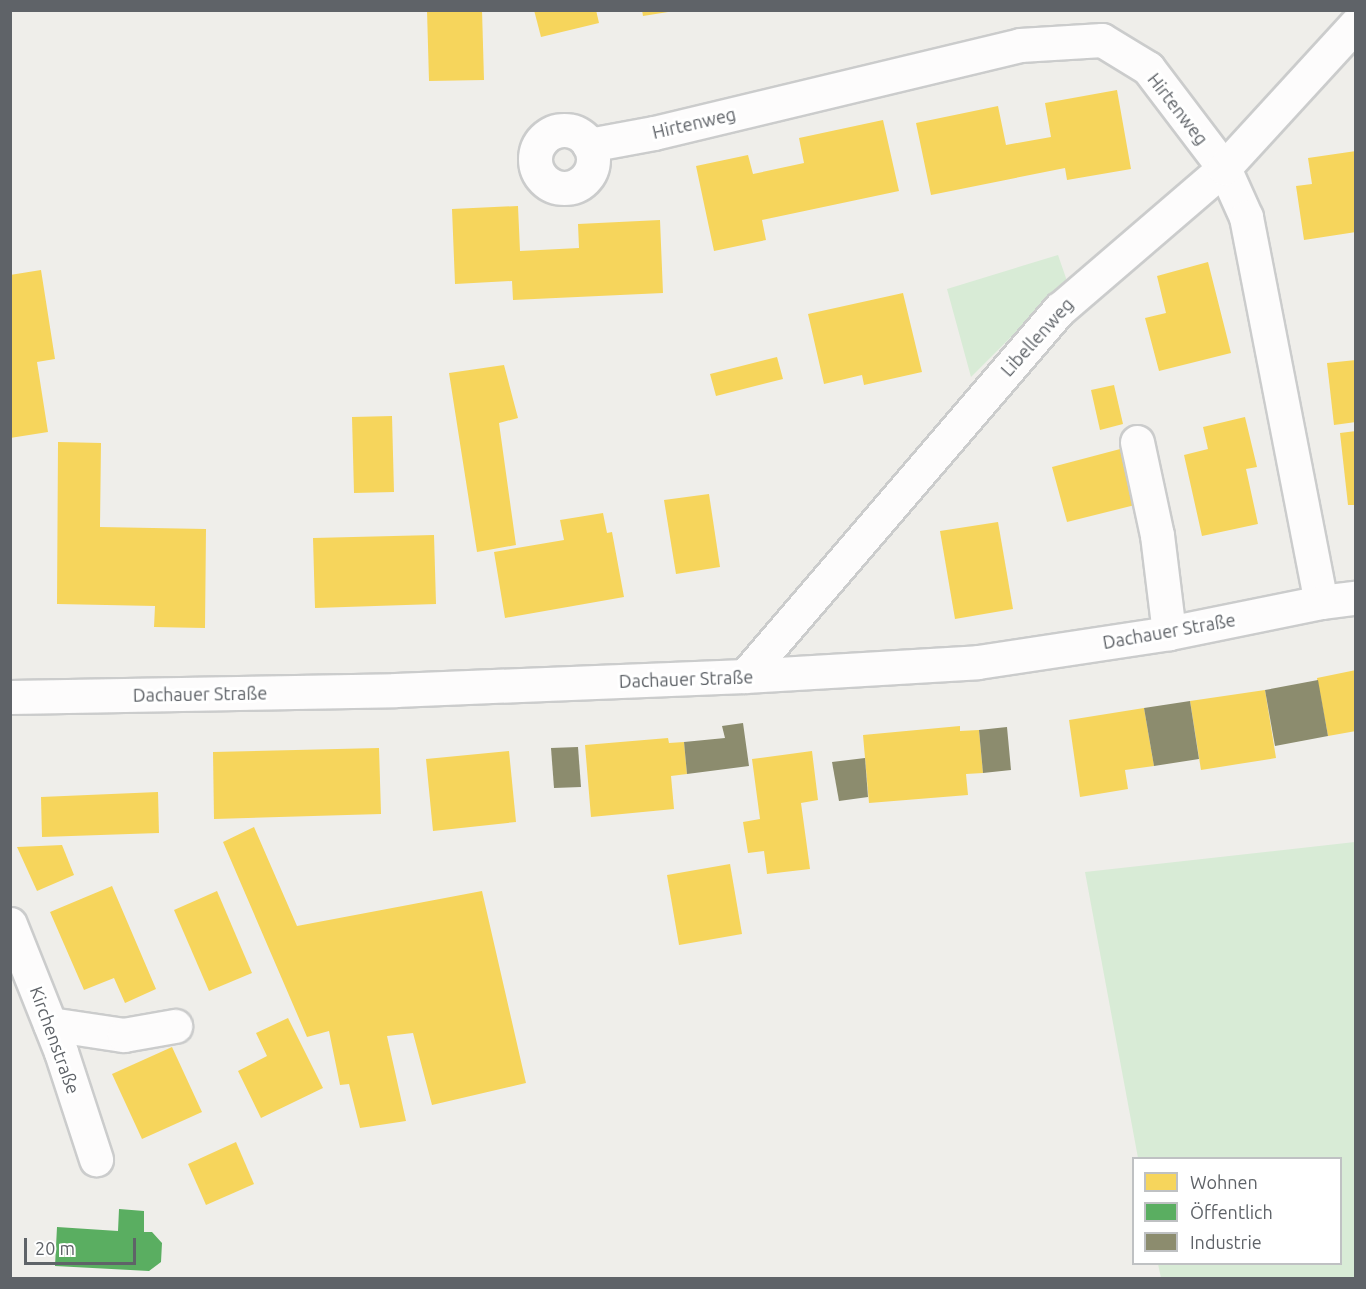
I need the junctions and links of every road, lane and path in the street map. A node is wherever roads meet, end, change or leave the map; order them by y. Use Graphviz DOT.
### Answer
graph roads {
  1 [pos="1356,24"];
  2 [pos="590,145"];
  3 [pos="1224,168"];
  4 [pos="1137,442"];
  5 [pos="1356,598"];
  6 [pos="1321,602"];
  7 [pos="1169,633"];
  8 [pos="745,676"];
  9 [pos="10,697"];
  10 [pos="10,924"];
  11 [pos="50,1024"];
  12 [pos="175,1026"];
  13 [pos="96,1159"];
  1 -- 3 [label="street, Libellenweg"];
  2 -- 3 [label="street, Hirtenweg"];
  3 -- 6 [label="street, Hirtenweg"];
  3 -- 8 [label="street, Libellenweg"];
  4 -- 7 [label="street"];
  5 -- 6 [label="street, Dachauer Straße"];
  6 -- 7 [label="street, Dachauer Straße"];
  7 -- 8 [label="street, Dachauer Straße"];
  8 -- 9 [label="street, Dachauer Straße"];
  10 -- 11 [label="street, Kirchenstraße"];
  11 -- 12 [label="street"];
  11 -- 13 [label="street, Kirchenstraße"];
}
